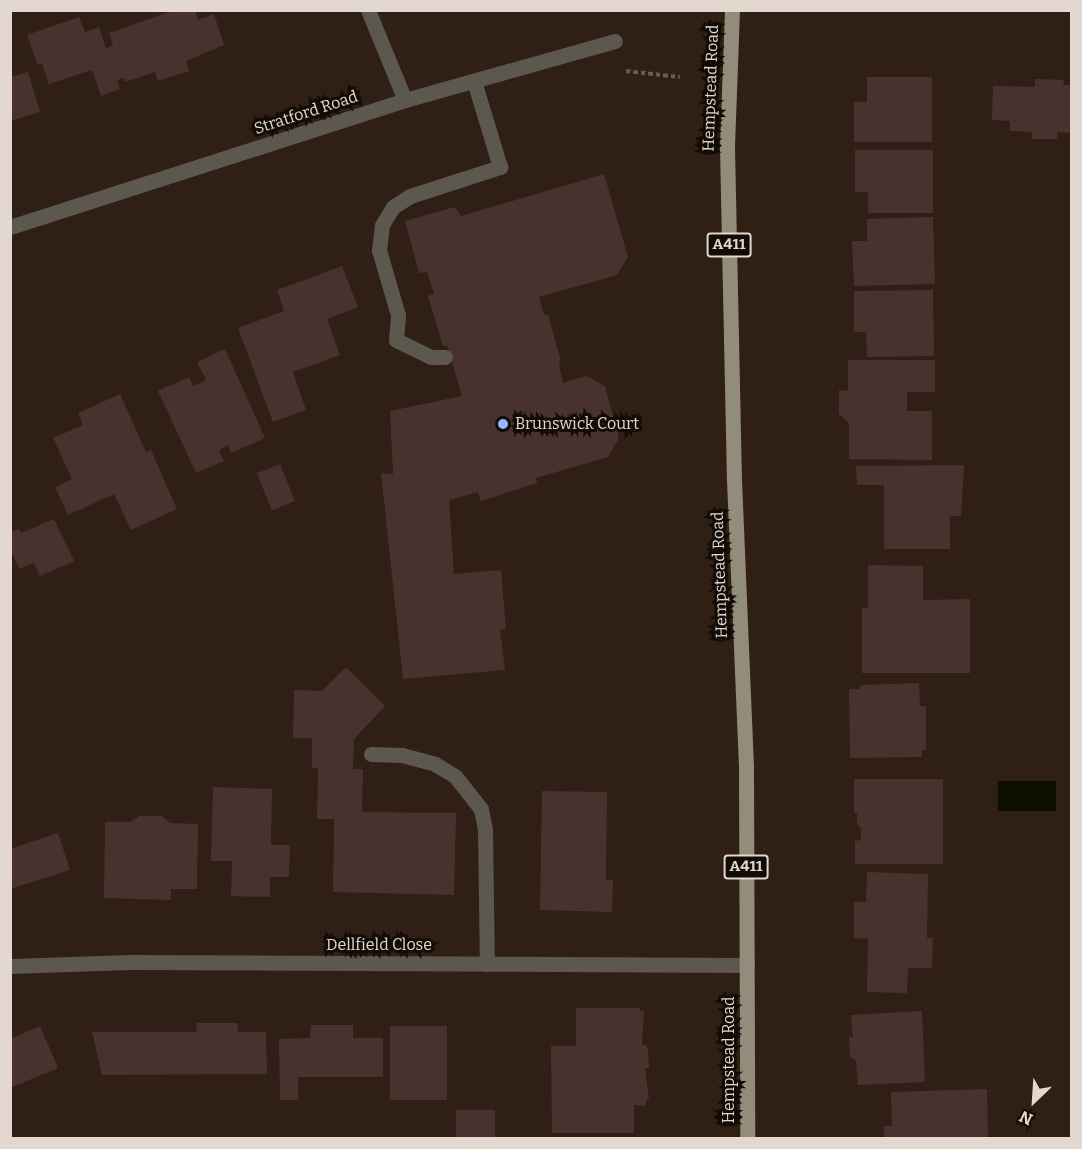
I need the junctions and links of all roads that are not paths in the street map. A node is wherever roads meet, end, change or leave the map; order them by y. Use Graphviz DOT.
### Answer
graph roads {
  1 [pos="368,10"];
  2 [pos="732,10"];
  3 [pos="615,41"];
  4 [pos="474,81"];
  5 [pos="405,100"];
  6 [pos="10,227"];
  7 [pos="445,357"];
  8 [pos="371,754"];
  9 [pos="487,964"];
  10 [pos="747,965"];
  11 [pos="10,966"];
  12 [pos="747,1138"];
  1 -- 5 [label="street"];
  2 -- 10 [label="main road, Hempstead Road / A411"];
  3 -- 4 [label="street, Stratford Road"];
  4 -- 5 [label="street, Stratford Road"];
  4 -- 7 [label="street"];
  5 -- 6 [label="street, Stratford Road"];
  8 -- 9 [label="street"];
  9 -- 10 [label="street, Dellfield Close"];
  9 -- 11 [label="street, Dellfield Close"];
  10 -- 12 [label="main road, Hempstead Road / A411"];
}
